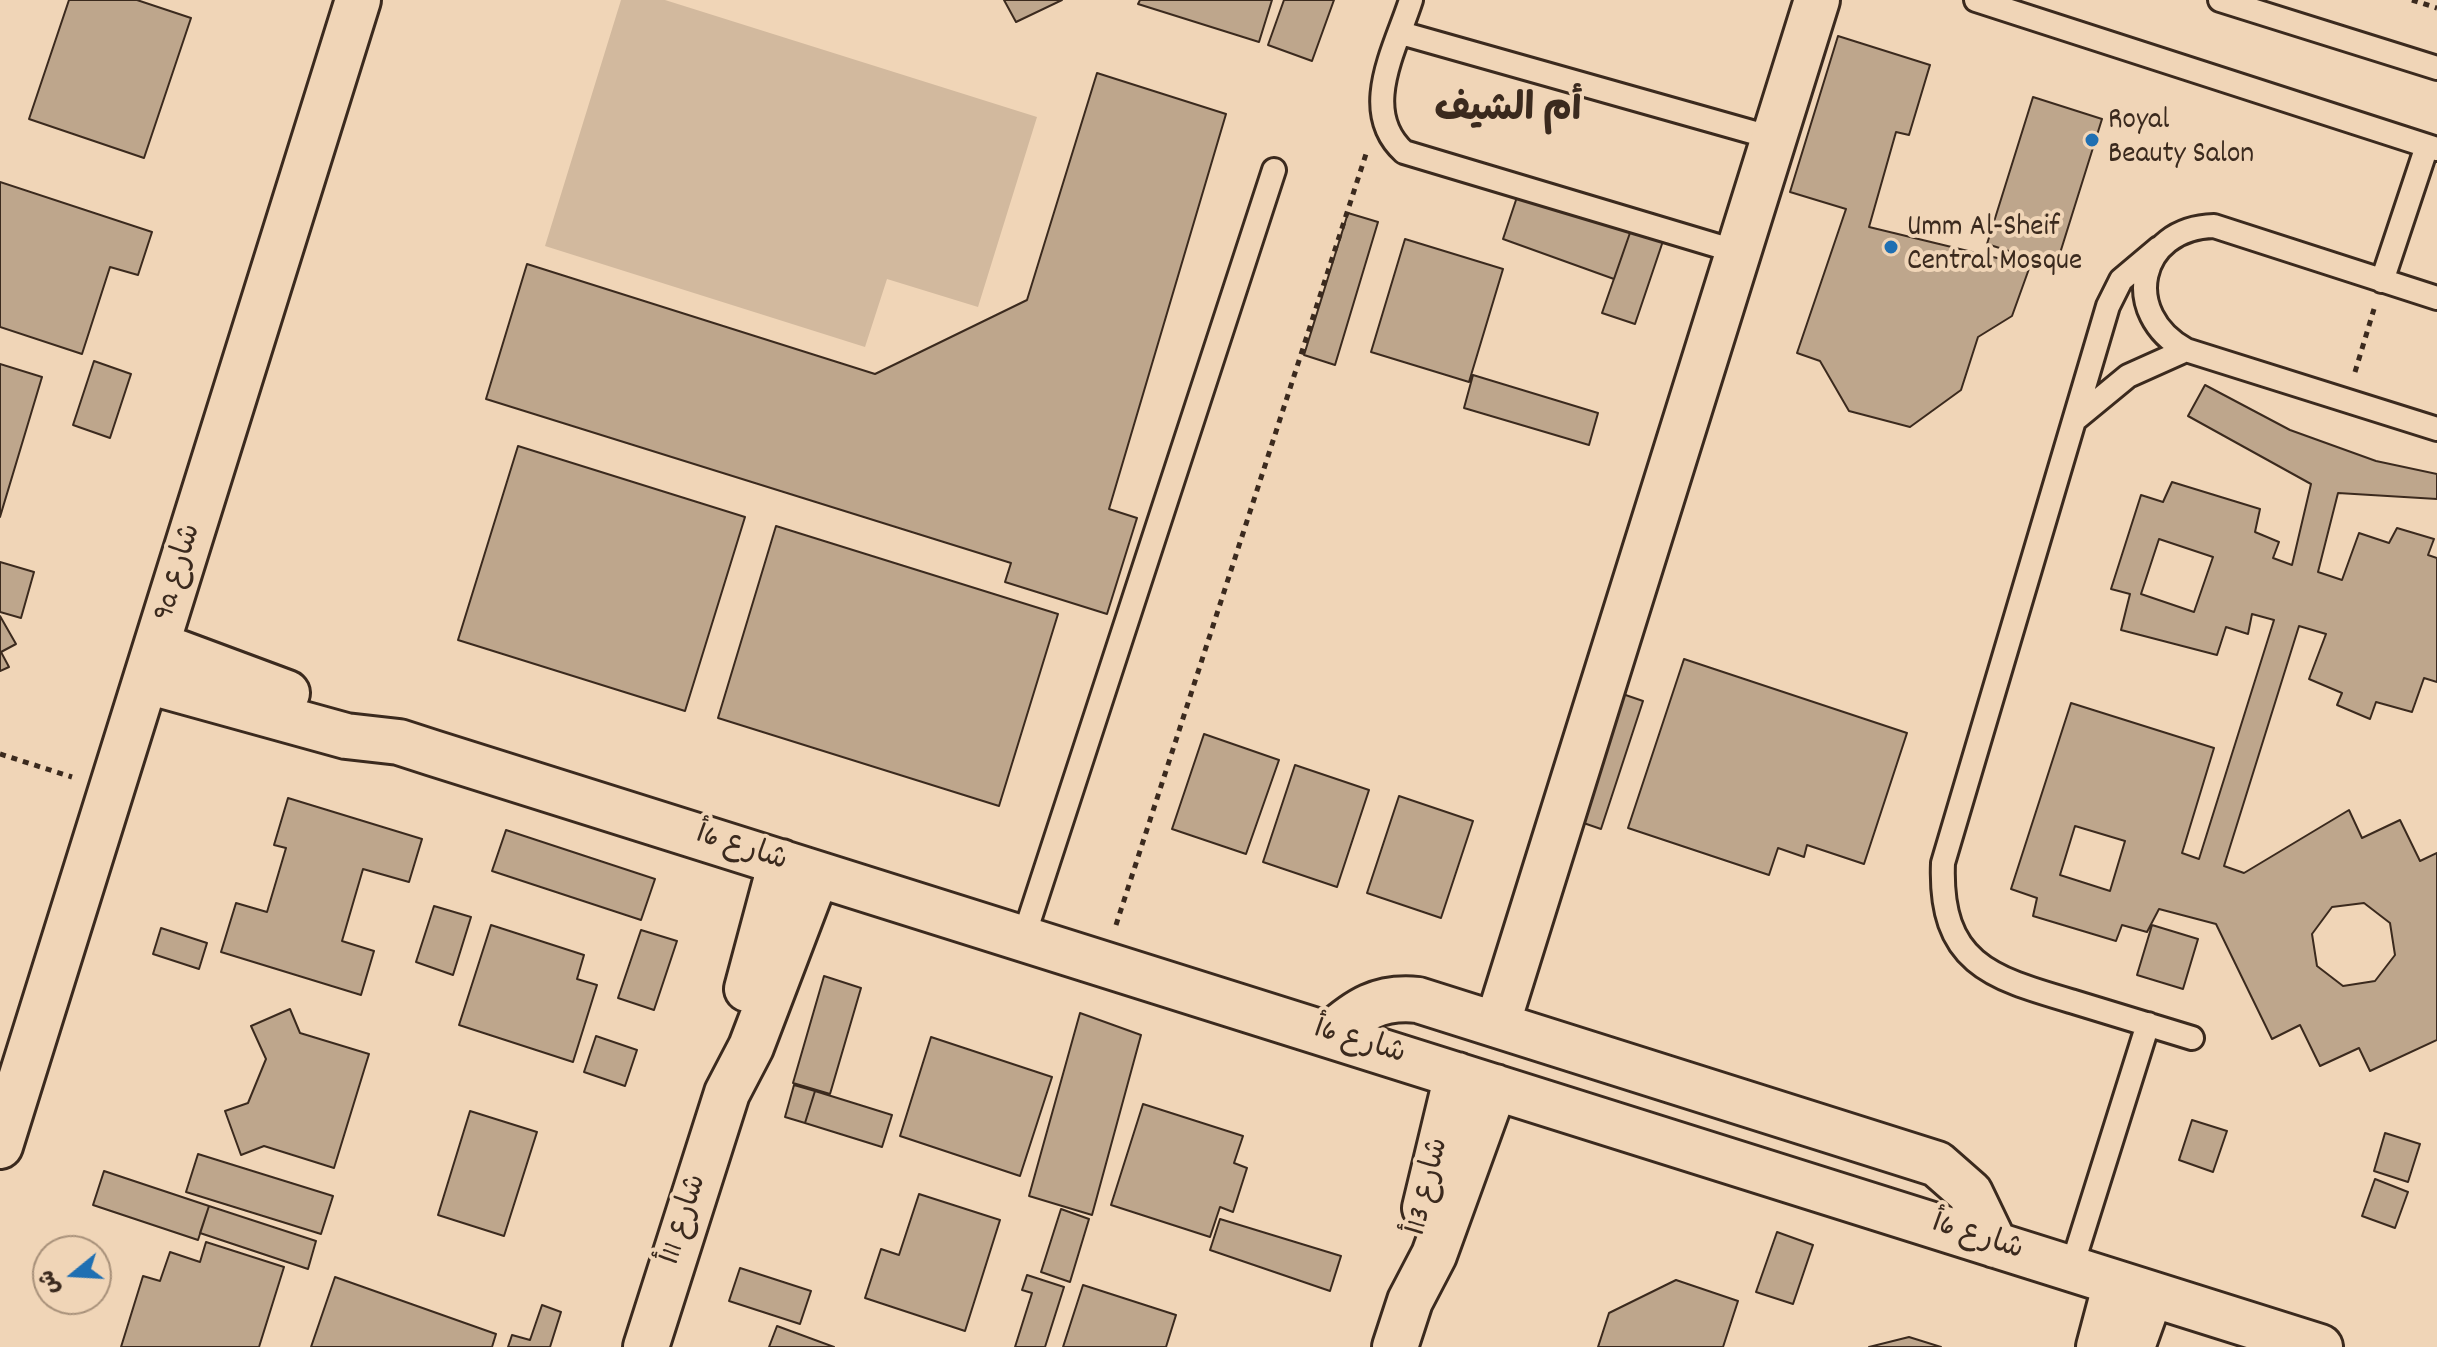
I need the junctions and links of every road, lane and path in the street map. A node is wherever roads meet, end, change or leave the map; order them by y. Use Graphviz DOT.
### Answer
graph roads {
  1 [pos="358,0"];
  2 [pos="1411,0"];
  3 [pos="1817,0"];
  4 [pos="1976,0"];
  5 [pos="2220,0"];
  6 [pos="2412,0"];
  7 [pos="2437,8"];
  8 [pos="1401,33"];
  9 [pos="2437,68"];
  10 [pos="1773,138"];
  11 [pos="1393,142"];
  12 [pos="2432,148"];
  13 [pos="1274,170"];
  14 [pos="2159,248"];
  15 [pos="1738,252"];
  16 [pos="2382,281"];
  17 [pos="2437,298"];
  18 [pos="2186,350"];
  19 [pos="2347,401"];
  20 [pos="2077,418"];
  21 [pos="2437,429"];
  22 [pos="152,663"];
  23 [pos="0,754"];
  24 [pos="112,789"];
  25 [pos="799,868"];
  26 [pos="1023,939"];
  27 [pos="1103,964"];
  28 [pos="2148,1024"];
  29 [pos="1497,1025"];
  30 [pos="1330,1035"];
  31 [pos="2192,1038"];
  32 [pos="1476,1081"];
  33 [pos="0,1146"];
  34 [pos="1995,1245"];
  35 [pos="2071,1269"];
  36 [pos="2134,1288"];
  37 [pos="646,1347"];
  38 [pos="1395,1347"];
  39 [pos="2099,1347"];
  40 [pos="2132,1347"];
  41 [pos="2320,1347"];
  1 -- 22 [label="street, 9a شارع"];
  2 -- 8 [label="lane"];
  3 -- 10 [label="street"];
  4 -- 12 [label="lane"];
  5 -- 9 [label="lane"];
  6 -- 7 [label="path"];
  8 -- 10 [label="lane"];
  8 -- 11 [label="lane"];
  10 -- 15 [label="street"];
  11 -- 15 [label="lane"];
  11 -- 27 [label="path"];
  12 -- 16 [label="lane"];
  13 -- 26 [label="lane"];
  14 -- 16 [label="lane"];
  14 -- 18 [label="lane"];
  14 -- 20 [label="lane"];
  15 -- 29 [label="street"];
  16 -- 17 [label="lane"];
  16 -- 19 [label="path"];
  18 -- 19 [label="lane"];
  18 -- 20 [label="lane"];
  19 -- 21 [label="lane"];
  20 -- 28 [label="lane"];
  22 -- 24 [label="street, 9a شارع"];
  22 -- 25 [label="street, شارع 6أ"];
  23 -- 24 [label="path"];
  24 -- 33 [label="street, 9a شارع"];
  25 -- 26 [label="street, شارع 6أ"];
  25 -- 37 [label="street, شارع 11أ"];
  26 -- 27 [label="street, شارع 6أ"];
  27 -- 30 [label="street, شارع 6أ"];
  28 -- 31 [label="lane"];
  28 -- 35 [label="lane"];
  29 -- 30 [label="street"];
  29 -- 34 [label="street"];
  30 -- 32 [label="street, شارع 6أ"];
  32 -- 34 [label="street, شارع 6أ"];
  32 -- 38 [label="street, شارع 13أ"];
  34 -- 35 [label="street, شارع 6أ"];
  35 -- 36 [label="street, شارع 6أ"];
  36 -- 39 [label="street"];
  36 -- 40 [label="street"];
  36 -- 41 [label="street, شارع 6أ"];
}
